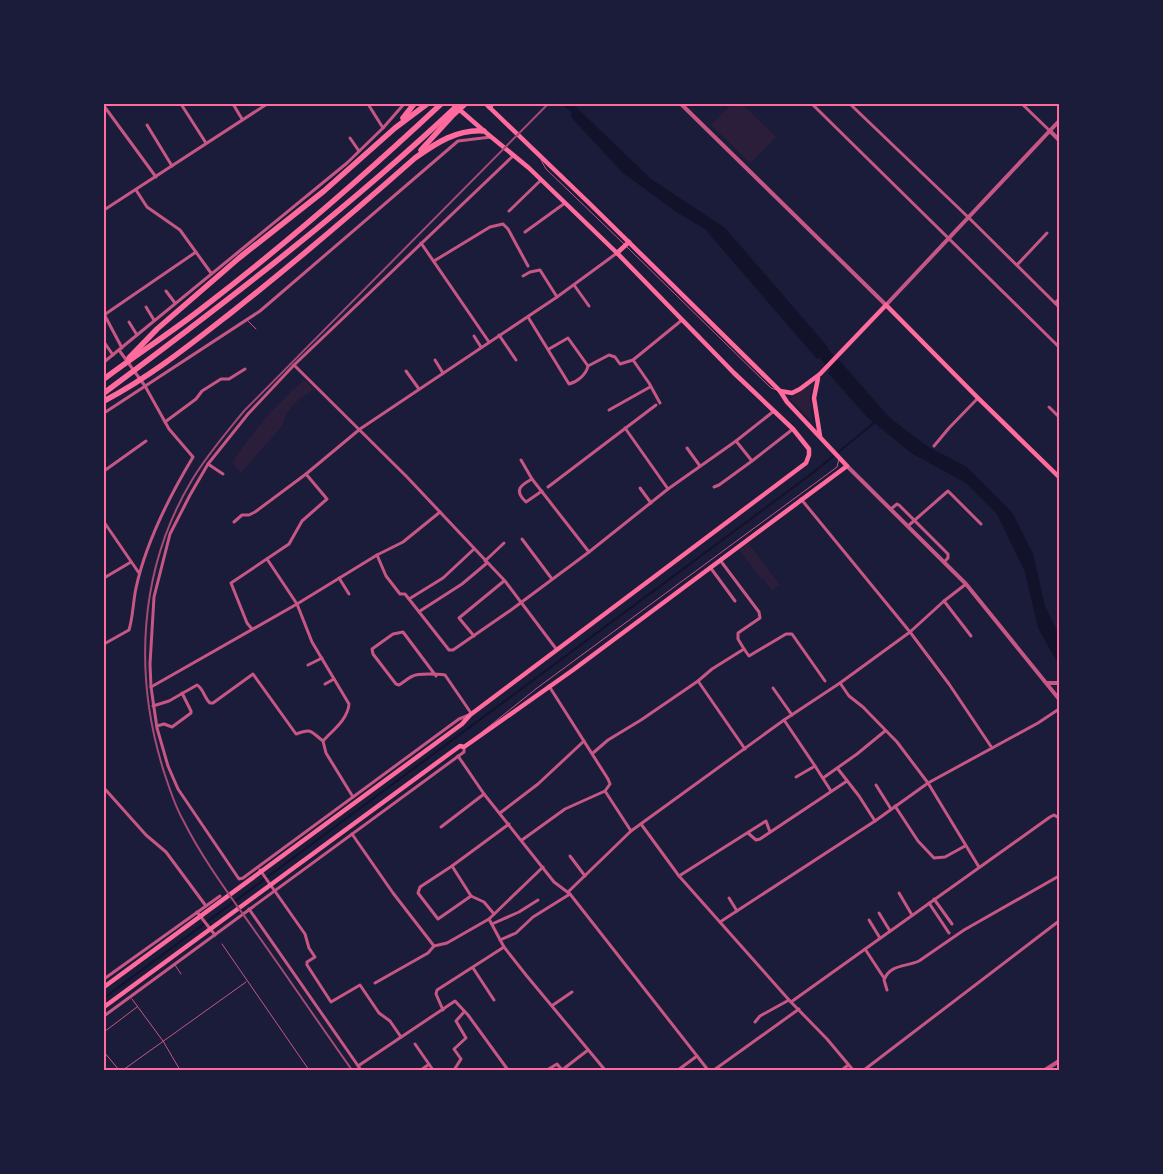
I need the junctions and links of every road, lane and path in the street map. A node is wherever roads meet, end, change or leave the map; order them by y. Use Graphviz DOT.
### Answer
graph roads {
  1 [pos="181,104"];
  2 [pos="233,104"];
  3 [pos="267,104"];
  4 [pos="368,104"];
  5 [pos="404,104"];
  6 [pos="414,104"];
  7 [pos="427,104"];
  8 [pos="441,104"];
  9 [pos="453,104"];
  10 [pos="465,104"];
  11 [pos="681,104"];
  12 [pos="812,104"];
  13 [pos="850,104"];
  14 [pos="1022,104"];
  15 [pos="489,105"];
  16 [pos="104,106"];
  17 [pos="459,106"];
  18 [pos="242,118"];
  19 [pos="1059,121"];
  20 [pos="147,124"];
  21 [pos="383,128"];
  22 [pos="395,128"];
  23 [pos="484,131"];
  24 [pos="1050,131"];
  25 [pos="491,137"];
  26 [pos="350,138"];
  27 [pos="1059,140"];
  28 [pos="206,143"];
  29 [pos="359,151"];
  30 [pos="514,155"];
  31 [pos="415,158"];
  32 [pos="172,166"];
  33 [pos="156,177"];
  34 [pos="541,179"];
  35 [pos="136,190"];
  36 [pos="565,203"];
  37 [pos="104,210"];
  38 [pos="509,211"];
  39 [pos="969,218"];
  40 [pos="526,232"];
  41 [pos="1047,233"];
  42 [pos="949,240"];
  43 [pos="421,243"];
  44 [pos="627,244"];
  45 [pos="196,252"];
  46 [pos="617,253"];
  47 [pos="434,261"];
  48 [pos="1017,265"];
  49 [pos="528,266"];
  50 [pos="211,274"];
  51 [pos="523,276"];
  52 [pos="574,285"];
  53 [pos="166,291"];
  54 [pos="557,298"];
  55 [pos="1059,299"];
  56 [pos="175,303"];
  57 [pos="1055,303"];
  58 [pos="886,305"];
  59 [pos="589,306"];
  60 [pos="1059,307"];
  61 [pos="146,308"];
  62 [pos="104,314"];
  63 [pos="528,316"];
  64 [pos="154,320"];
  65 [pos="247,320"];
  66 [pos="682,320"];
  67 [pos="129,322"];
  68 [pos="256,329"];
  69 [pos="137,335"];
  70 [pos="500,335"];
  71 [pos="474,336"];
  72 [pos="104,342"];
  73 [pos="489,342"];
  74 [pos="1059,347"];
  75 [pos="481,348"];
  76 [pos="121,349"];
  77 [pos="549,349"];
  78 [pos="113,355"];
  79 [pos="435,360"];
  80 [pos="516,360"];
  81 [pos="633,360"];
  82 [pos="104,362"];
  83 [pos="294,365"];
  84 [pos="588,366"];
  85 [pos="118,368"];
  86 [pos="245,369"];
  87 [pos="406,371"];
  88 [pos="443,373"];
  89 [pos="822,373"];
  90 [pos="104,379"];
  91 [pos="145,386"];
  92 [pos="650,387"];
  93 [pos="419,389"];
  94 [pos="780,390"];
  95 [pos="104,393"];
  96 [pos="978,398"];
  97 [pos="104,401"];
  98 [pos="1050,407"];
  99 [pos="609,410"];
  100 [pos="774,411"];
  101 [pos="104,413"];
  102 [pos="1059,417"];
  103 [pos="165,422"];
  104 [pos="625,428"];
  105 [pos="360,429"];
  106 [pos="793,429"];
  107 [pos="820,438"];
  108 [pos="146,441"];
  109 [pos="736,441"];
  110 [pos="934,446"];
  111 [pos="687,448"];
  112 [pos="838,456"];
  113 [pos="521,460"];
  114 [pos="752,461"];
  115 [pos="208,464"];
  116 [pos="700,466"];
  117 [pos="847,466"];
  118 [pos="104,471"];
  119 [pos="223,474"];
  120 [pos="306,474"];
  121 [pos="1059,477"];
  122 [pos="532,479"];
  123 [pos="548,487"];
  124 [pos="714,487"];
  125 [pos="640,488"];
  126 [pos="668,489"];
  127 [pos="542,491"];
  128 [pos="801,499"];
  129 [pos="651,503"];
  130 [pos="890,509"];
  131 [pos="440,512"];
  132 [pos="914,520"];
  133 [pos="104,522"];
  134 [pos="234,522"];
  135 [pos="981,524"];
  136 [pos="908,526"];
  137 [pos="522,539"];
  138 [pos="504,543"];
  139 [pos="474,549"];
  140 [pos="589,552"];
  141 [pos="377,555"];
  142 [pos="268,559"];
  143 [pos="720,559"];
  144 [pos="131,562"];
  145 [pos="486,562"];
  146 [pos="944,562"];
  147 [pos="710,566"];
  148 [pos="140,574"];
  149 [pos="104,578"];
  150 [pos="339,578"];
  151 [pos="552,580"];
  152 [pos="505,581"];
  153 [pos="966,584"];
  154 [pos="348,594"];
  155 [pos="409,599"];
  156 [pos="736,601"];
  157 [pos="944,601"];
  158 [pos="521,602"];
  159 [pos="298,604"];
  160 [pos="420,610"];
  161 [pos="252,629"];
  162 [pos="910,632"];
  163 [pos="474,636"];
  164 [pos="971,636"];
  165 [pos="104,644"];
  166 [pos="744,649"];
  167 [pos="557,650"];
  168 [pos="322,658"];
  169 [pos="308,665"];
  170 [pos="436,676"];
  171 [pos="334,678"];
  172 [pos="698,681"];
  173 [pos="825,681"];
  174 [pos="840,682"];
  175 [pos="1047,683"];
  176 [pos="1059,683"];
  177 [pos="325,684"];
  178 [pos="549,686"];
  179 [pos="151,688"];
  180 [pos="773,688"];
  181 [pos="182,693"];
  182 [pos="1059,699"];
  183 [pos="153,706"];
  184 [pos="1059,709"];
  185 [pos="470,714"];
  186 [pos="792,715"];
  187 [pos="784,720"];
  188 [pos="157,726"];
  189 [pos="885,731"];
  190 [pos="323,741"];
  191 [pos="584,741"];
  192 [pos="464,747"];
  193 [pos="745,748"];
  194 [pos="992,748"];
  195 [pos="593,753"];
  196 [pos="458,756"];
  197 [pos="815,766"];
  198 [pos="838,769"];
  199 [pos="796,778"];
  200 [pos="824,778"];
  201 [pos="847,781"];
  202 [pos="928,783"];
  203 [pos="876,785"];
  204 [pos="104,788"];
  205 [pos="605,791"];
  206 [pos="831,791"];
  207 [pos="484,794"];
  208 [pos="353,797"];
  209 [pos="895,806"];
  210 [pos="891,809"];
  211 [pos="500,813"];
  212 [pos="1059,818"];
  213 [pos="875,820"];
  214 [pos="510,824"];
  215 [pos="641,824"];
  216 [pos="441,827"];
  217 [pos="631,831"];
  218 [pos="770,832"];
  219 [pos="748,833"];
  220 [pos="352,834"];
  221 [pos="522,840"];
  222 [pos="965,846"];
  223 [pos="570,856"];
  224 [pos="452,866"];
  225 [pos="543,867"];
  226 [pos="979,867"];
  227 [pos="259,868"];
  228 [pos="585,876"];
  229 [pos="679,876"];
  230 [pos="1059,876"];
  231 [pos="274,889"];
  232 [pos="569,893"];
  233 [pos="898,893"];
  234 [pos="220,896"];
  235 [pos="471,896"];
  236 [pos="729,898"];
  237 [pos="934,899"];
  238 [pos="538,900"];
  239 [pos="929,903"];
  240 [pos="206,906"];
  241 [pos="249,909"];
  242 [pos="737,911"];
  243 [pos="198,912"];
  244 [pos="879,913"];
  245 [pos="494,914"];
  246 [pos="912,915"];
  247 [pos="489,919"];
  248 [pos="870,920"];
  249 [pos="1059,921"];
  250 [pos="720,922"];
  251 [pos="492,924"];
  252 [pos="952,924"];
  253 [pos="890,931"];
  254 [pos="949,933"];
  255 [pos="214,935"];
  256 [pos="880,938"];
  257 [pos="500,940"];
  258 [pos="222,944"];
  259 [pos="437,945"];
  260 [pos="504,946"];
  261 [pos="865,949"];
  262 [pos="175,965"];
  263 [pos="473,968"];
  264 [pos="181,974"];
  265 [pos="884,978"];
  266 [pos="104,979"];
  267 [pos="247,981"];
  268 [pos="375,983"];
  269 [pos="104,987"];
  270 [pos="888,990"];
  271 [pos="572,992"];
  272 [pos="130,997"];
  273 [pos="494,1000"];
  274 [pos="790,1001"];
  275 [pos="553,1005"];
  276 [pos="104,1007"];
  277 [pos="138,1007"];
  278 [pos="443,1010"];
  279 [pos="799,1010"];
  280 [pos="464,1012"];
  281 [pos="104,1016"];
  282 [pos="756,1022"];
  283 [pos="104,1032"];
  284 [pos="401,1037"];
  285 [pos="164,1041"];
  286 [pos="415,1044"];
  287 [pos="588,1050"];
  288 [pos="104,1052"];
  289 [pos="697,1056"];
  290 [pos="1059,1061"];
  291 [pos="428,1065"];
  292 [pos="848,1065"];
  293 [pos="358,1066"];
  294 [pos="119,1070"];
  295 [pos="123,1070"];
  296 [pos="180,1070"];
  297 [pos="309,1070"];
  298 [pos="361,1070"];
  299 [pos="422,1070"];
  300 [pos="433,1070"];
  301 [pos="455,1070"];
  302 [pos="508,1070"];
  303 [pos="547,1070"];
  304 [pos="562,1070"];
  305 [pos="605,1070"];
  306 [pos="678,1070"];
  307 [pos="708,1070"];
  308 [pos="714,1070"];
  309 [pos="842,1070"];
  310 [pos="852,1070"];
  311 [pos="864,1070"];
  312 [pos="1045,1070"];
  1 -- 28 [label="street"];
  2 -- 18 [label="street"];
  3 -- 18 [label="street"];
  4 -- 21 [label="street"];
  5 -- 21 [label="street"];
  6 -- 22 [label="highway"];
  7 -- 22 [label="highway"];
  8 -- 85 [label="highway"];
  9 -- 17 [label="main road"];
  10 -- 17 [label="highway"];
  11 -- 58 [label="street"];
  12 -- 42 [label="street"];
  13 -- 39 [label="street"];
  14 -- 24 [label="street"];
  15 -- 44 [label="main road"];
  16 -- 33 [label="street"];
  17 -- 23 [label="main road"];
  17 -- 31 [label="highway"];
  17 -- 95 [label="highway"];
  18 -- 28 [label="street"];
  19 -- 24 [label="street"];
  20 -- 32 [label="street"];
  21 -- 29 [label="street"];
  22 -- 85 [label="highway"];
  23 -- 25 [label="main road"];
  23 -- 31 [label="highway"];
  24 -- 27 [label="street"];
  24 -- 39 [label="street"];
  25 -- 30 [label="main road"];
  25 -- 65 [label="street"];
  26 -- 29 [label="street"];
  28 -- 32 [label="street"];
  29 -- 50 [label="street"];
  30 -- 34 [label="main road"];
  30 -- 43 [label="street"];
  31 -- 97 [label="highway"];
  32 -- 33 [label="street"];
  33 -- 35 [label="street"];
  34 -- 36 [label="main road"];
  34 -- 38 [label="street"];
  35 -- 37 [label="street"];
  35 -- 45 [label="street"];
  36 -- 40 [label="street"];
  36 -- 46 [label="main road"];
  39 -- 42 [label="street"];
  39 -- 48 [label="street"];
  41 -- 48 [label="street"];
  42 -- 58 [label="street"];
  42 -- 74 [label="street"];
  43 -- 47 [label="street"];
  43 -- 83 [label="street"];
  44 -- 46 [label="main road"];
  44 -- 94 [label="main road"];
  45 -- 50 [label="street"];
  45 -- 62 [label="street"];
  46 -- 52 [label="street"];
  46 -- 66 [label="main road"];
  47 -- 49 [label="street"];
  47 -- 73 [label="street"];
  48 -- 57 [label="street"];
  50 -- 56 [label="street"];
  51 -- 54 [label="street"];
  52 -- 54 [label="street"];
  52 -- 59 [label="street"];
  53 -- 56 [label="street"];
  54 -- 63 [label="street"];
  55 -- 57 [label="street"];
  56 -- 64 [label="street"];
  57 -- 60 [label="street"];
  58 -- 89 [label="main road"];
  58 -- 96 [label="main road"];
  61 -- 64 [label="street"];
  62 -- 76 [label="street"];
  63 -- 70 [label="street"];
  63 -- 77 [label="street"];
  64 -- 69 [label="street"];
  65 -- 68 [label="lane"];
  65 -- 91 [label="street"];
  66 -- 81 [label="street"];
  66 -- 100 [label="main road"];
  67 -- 69 [label="street"];
  69 -- 76 [label="street"];
  70 -- 73 [label="street"];
  70 -- 80 [label="street"];
  71 -- 75 [label="street"];
  72 -- 78 [label="street"];
  73 -- 75 [label="street"];
  75 -- 88 [label="street"];
  76 -- 78 [label="street"];
  76 -- 91 [label="street"];
  77 -- 84 [label="street"];
  77 -- 84 [label="street"];
  78 -- 82 [label="street"];
  79 -- 88 [label="street"];
  81 -- 84 [label="street"];
  81 -- 92 [label="street"];
  83 -- 105 [label="street"];
  83 -- 115 [label="street"];
  85 -- 90 [label="highway"];
  86 -- 103 [label="street"];
  87 -- 93 [label="street"];
  88 -- 93 [label="street"];
  89 -- 94 [label="main road"];
  89 -- 107 [label="main road"];
  91 -- 101 [label="street"];
  91 -- 103 [label="street"];
  92 -- 99 [label="street"];
  92 -- 104 [label="street"];
  93 -- 105 [label="street"];
  94 -- 107 [label="main road"];
  96 -- 110 [label="street"];
  96 -- 121 [label="main road"];
  98 -- 102 [label="street"];
  100 -- 106 [label="main road"];
  100 -- 109 [label="street"];
  103 -- 148 [label="street"];
  104 -- 123 [label="street"];
  104 -- 126 [label="street"];
  105 -- 120 [label="street"];
  105 -- 131 [label="street"];
  106 -- 114 [label="street"];
  106 -- 167 [label="main road"];
  107 -- 112 [label="main road"];
  108 -- 118 [label="street"];
  109 -- 114 [label="street"];
  109 -- 116 [label="street"];
  111 -- 116 [label="street"];
  112 -- 117 [label="main road"];
  112 -- 192 [label="lane"];
  113 -- 122 [label="street"];
  114 -- 124 [label="street"];
  115 -- 119 [label="street"];
  115 -- 179 [label="street"];
  116 -- 126 [label="street"];
  117 -- 128 [label="main road"];
  117 -- 130 [label="street"];
  120 -- 134 [label="street"];
  120 -- 142 [label="street"];
  122 -- 127 [label="street"];
  122 -- 127 [label="street"];
  125 -- 129 [label="street"];
  126 -- 129 [label="street"];
  127 -- 140 [label="street"];
  128 -- 143 [label="main road"];
  128 -- 162 [label="street"];
  129 -- 140 [label="street"];
  130 -- 132 [label="street"];
  130 -- 136 [label="street"];
  131 -- 139 [label="street"];
  131 -- 141 [label="street"];
  132 -- 135 [label="street"];
  132 -- 136 [label="street"];
  132 -- 146 [label="street"];
  133 -- 144 [label="street"];
  136 -- 146 [label="street"];
  137 -- 151 [label="street"];
  138 -- 145 [label="street"];
  139 -- 145 [label="street"];
  139 -- 155 [label="street"];
  140 -- 151 [label="street"];
  141 -- 150 [label="street"];
  141 -- 155 [label="street"];
  142 -- 159 [label="street"];
  142 -- 161 [label="street"];
  143 -- 147 [label="main road"];
  143 -- 166 [label="street"];
  144 -- 148 [label="street"];
  144 -- 149 [label="street"];
  145 -- 152 [label="street"];
  145 -- 160 [label="street"];
  146 -- 153 [label="street"];
  147 -- 156 [label="street"];
  147 -- 178 [label="main road"];
  148 -- 165 [label="street"];
  150 -- 154 [label="street"];
  150 -- 159 [label="street"];
  151 -- 158 [label="street"];
  152 -- 158 [label="street"];
  152 -- 163 [label="street"];
  153 -- 157 [label="street"];
  153 -- 175 [label="street"];
  155 -- 160 [label="street"];
  157 -- 162 [label="street"];
  157 -- 164 [label="street"];
  158 -- 163 [label="street"];
  158 -- 167 [label="street"];
  159 -- 161 [label="street"];
  159 -- 168 [label="street"];
  160 -- 163 [label="street"];
  161 -- 179 [label="street"];
  162 -- 174 [label="street"];
  162 -- 194 [label="street"];
  166 -- 172 [label="street"];
  166 -- 173 [label="street"];
  167 -- 185 [label="main road"];
  168 -- 169 [label="street"];
  168 -- 171 [label="street"];
  170 -- 170 [label="street"];
  170 -- 185 [label="street"];
  171 -- 177 [label="street"];
  171 -- 190 [label="street"];
  172 -- 193 [label="street"];
  172 -- 195 [label="street"];
  174 -- 186 [label="street"];
  174 -- 189 [label="street"];
  175 -- 176 [label="street"];
  175 -- 182 [label="street"];
  178 -- 191 [label="street"];
  178 -- 192 [label="main road"];
  179 -- 183 [label="street"];
  180 -- 186 [label="street"];
  181 -- 183 [label="street"];
  181 -- 188 [label="street"];
  181 -- 190 [label="street"];
  183 -- 188 [label="street"];
  184 -- 194 [label="street"];
  185 -- 208 [label="street"];
  185 -- 269 [label="main road"];
  186 -- 187 [label="street"];
  187 -- 193 [label="street"];
  187 -- 197 [label="street"];
  188 -- 227 [label="street"];
  189 -- 198 [label="street"];
  189 -- 202 [label="street"];
  190 -- 208 [label="street"];
  191 -- 195 [label="street"];
  191 -- 211 [label="street"];
  192 -- 196 [label="street"];
  192 -- 276 [label="main road"];
  193 -- 215 [label="street"];
  194 -- 202 [label="street"];
  195 -- 205 [label="street"];
  196 -- 207 [label="street"];
  196 -- 220 [label="street"];
  197 -- 199 [label="street"];
  197 -- 200 [label="street"];
  198 -- 200 [label="street"];
  198 -- 201 [label="street"];
  200 -- 206 [label="street"];
  201 -- 206 [label="street"];
  201 -- 213 [label="street"];
  202 -- 209 [label="street"];
  202 -- 222 [label="street"];
  203 -- 210 [label="street"];
  204 -- 240 [label="street"];
  205 -- 217 [label="street"];
  205 -- 221 [label="street"];
  206 -- 218 [label="street"];
  207 -- 211 [label="street"];
  207 -- 216 [label="street"];
  208 -- 227 [label="street"];
  209 -- 210 [label="street"];
  209 -- 222 [label="street"];
  210 -- 213 [label="street"];
  211 -- 214 [label="street"];
  212 -- 226 [label="street"];
  213 -- 242 [label="street"];
  214 -- 221 [label="street"];
  214 -- 224 [label="street"];
  215 -- 217 [label="street"];
  215 -- 229 [label="street"];
  217 -- 228 [label="street"];
  218 -- 219 [label="street"];
  218 -- 219 [label="street"];
  219 -- 229 [label="street"];
  220 -- 231 [label="street"];
  220 -- 259 [label="street"];
  221 -- 225 [label="street"];
  222 -- 226 [label="street"];
  223 -- 228 [label="street"];
  224 -- 235 [label="street"];
  224 -- 235 [label="street"];
  225 -- 232 [label="street"];
  225 -- 245 [label="street"];
  226 -- 237 [label="street"];
  227 -- 231 [label="street"];
  228 -- 232 [label="street"];
  229 -- 250 [label="street"];
  230 -- 265 [label="street"];
  231 -- 241 [label="street"];
  231 -- 284 [label="street"];
  232 -- 257 [label="street"];
  232 -- 289 [label="street"];
  233 -- 246 [label="street"];
  234 -- 240 [label="street"];
  235 -- 245 [label="street"];
  236 -- 242 [label="street"];
  237 -- 239 [label="street"];
  237 -- 252 [label="street"];
  238 -- 251 [label="street"];
  239 -- 246 [label="street"];
  239 -- 254 [label="street"];
  240 -- 243 [label="street"];
  241 -- 255 [label="street"];
  241 -- 293 [label="street"];
  242 -- 250 [label="street"];
  243 -- 255 [label="street"];
  243 -- 266 [label="street"];
  244 -- 253 [label="street"];
  245 -- 247 [label="street"];
  246 -- 253 [label="street"];
  247 -- 251 [label="street"];
  247 -- 259 [label="street"];
  248 -- 256 [label="street"];
  249 -- 311 [label="street"];
  250 -- 274 [label="street"];
  251 -- 257 [label="street"];
  253 -- 256 [label="street"];
  255 -- 262 [label="street"];
  256 -- 261 [label="street"];
  257 -- 260 [label="street"];
  258 -- 267 [label="lane"];
  259 -- 268 [label="street"];
  260 -- 263 [label="street"];
  260 -- 275 [label="street"];
  261 -- 265 [label="street"];
  261 -- 274 [label="street"];
  262 -- 264 [label="lane"];
  262 -- 272 [label="street"];
  263 -- 273 [label="street"];
  263 -- 278 [label="street"];
  265 -- 270 [label="street"];
  267 -- 285 [label="lane"];
  267 -- 297 [label="lane"];
  271 -- 275 [label="street"];
  272 -- 277 [label="lane"];
  272 -- 281 [label="street"];
  274 -- 279 [label="street"];
  274 -- 282 [label="street"];
  275 -- 287 [label="street"];
  277 -- 283 [label="lane"];
  277 -- 285 [label="lane"];
  278 -- 280 [label="street"];
  278 -- 284 [label="street"];
  279 -- 292 [label="street"];
  279 -- 308 [label="street"];
  280 -- 301 [label="street"];
  280 -- 302 [label="street"];
  284 -- 293 [label="street"];
  285 -- 295 [label="lane"];
  285 -- 296 [label="lane"];
  286 -- 291 [label="street"];
  287 -- 304 [label="street"];
  287 -- 305 [label="street"];
  288 -- 294 [label="lane"];
  289 -- 306 [label="street"];
  289 -- 307 [label="street"];
  290 -- 312 [label="street"];
  291 -- 299 [label="street"];
  291 -- 300 [label="street"];
  292 -- 309 [label="street"];
  292 -- 310 [label="street"];
  293 -- 298 [label="street"];
  303 -- 304 [label="street"];
}
